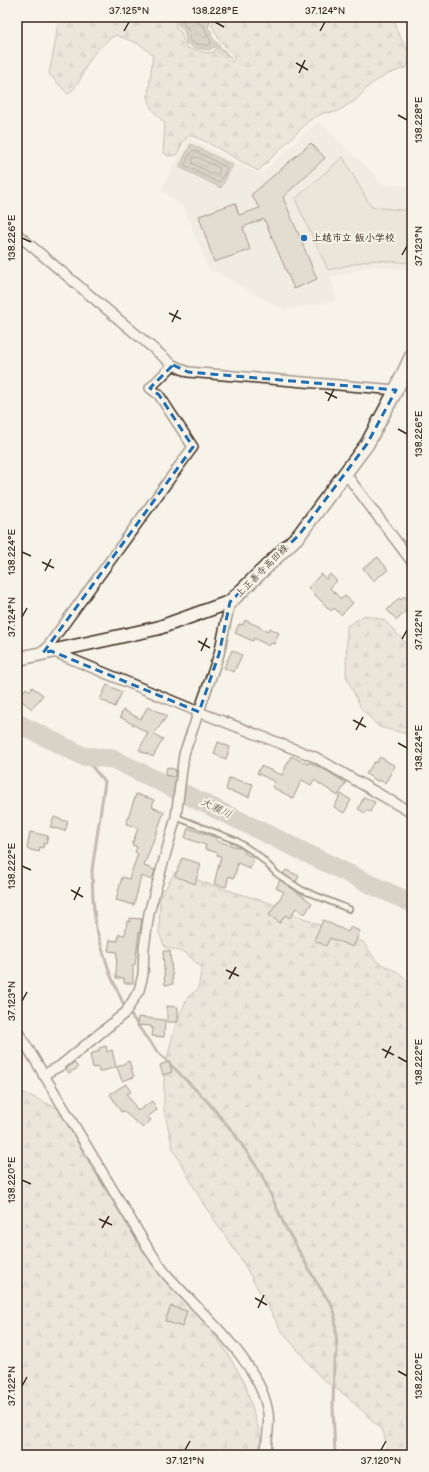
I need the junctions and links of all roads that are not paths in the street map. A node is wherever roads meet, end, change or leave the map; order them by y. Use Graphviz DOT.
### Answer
graph roads {
  1 [pos="17,234"];
  2 [pos="411,358"];
  3 [pos="173,365"];
  4 [pos="396,390"];
  5 [pos="345,473"];
  6 [pos="412,562"];
  7 [pos="230,602"];
  8 [pos="47,652"];
  9 [pos="18,657"];
  10 [pos="199,712"];
  11 [pos="412,813"];
  12 [pos="176,817"];
  13 [pos="349,909"];
  14 [pos="17,1030"];
  15 [pos="43,1075"];
  16 [pos="266,1455"];
  1 -- 3 [label="street"];
  2 -- 4 [label="main road, 上正善寺高田線"];
  3 -- 4 [label="street"];
  3 -- 8 [label="street"];
  4 -- 5 [label="main road, 上正善寺高田線"];
  5 -- 6 [label="street"];
  5 -- 7 [label="main road, 上正善寺高田線"];
  7 -- 8 [label="main road, 上正善寺高田線"];
  7 -- 10 [label="street"];
  8 -- 9 [label="main road, 上正善寺高田線"];
  8 -- 10 [label="street"];
  10 -- 11 [label="street"];
  10 -- 12 [label="street"];
  12 -- 13 [label="lane"];
  12 -- 15 [label="street"];
  14 -- 15 [label="street"];
  15 -- 16 [label="street"];
}
